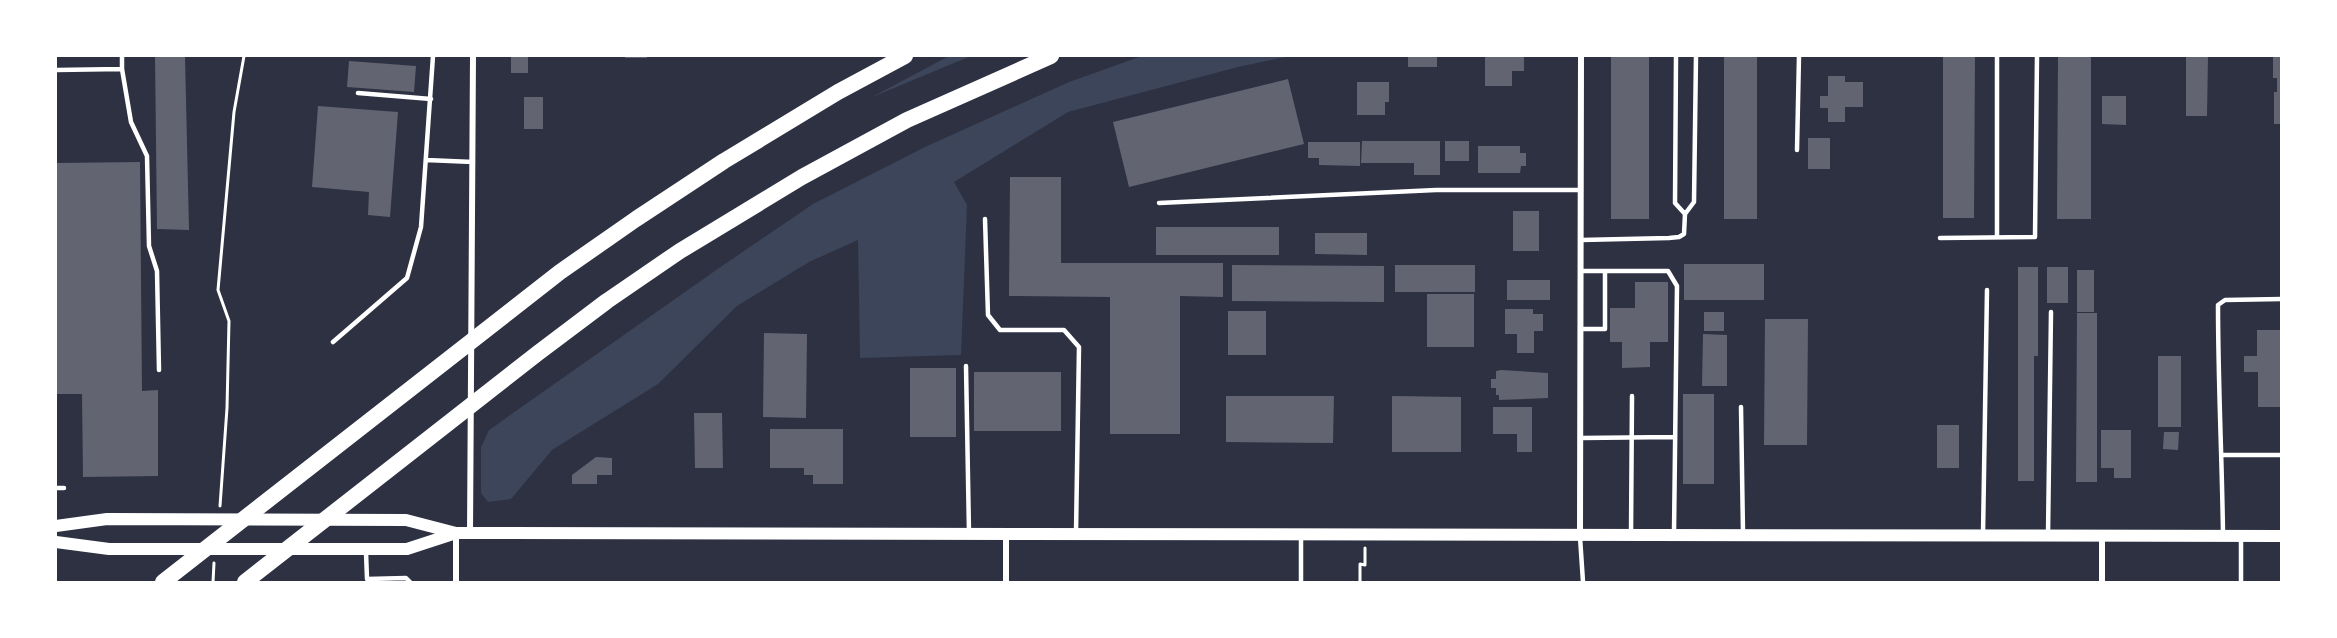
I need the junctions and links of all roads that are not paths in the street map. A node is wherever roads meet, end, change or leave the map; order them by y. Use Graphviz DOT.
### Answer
graph roads {
  1 [pos="122,56"];
  2 [pos="433,56"];
  3 [pos="473,56"];
  4 [pos="905,56"];
  5 [pos="1051,56"];
  6 [pos="1581,56"];
  7 [pos="1676,56"];
  8 [pos="1696,56"];
  9 [pos="1799,56"];
  10 [pos="1997,56"];
  11 [pos="2037,56"];
  12 [pos="122,69"];
  13 [pos="56,70"];
  14 [pos="358,93"];
  15 [pos="431,99"];
  16 [pos="1797,150"];
  17 [pos="426,160"];
  18 [pos="472,162"];
  19 [pos="1581,190"];
  20 [pos="1159,203"];
  21 [pos="1685,214"];
  22 [pos="985,219"];
  23 [pos="1996,237"];
  24 [pos="1940,238"];
  25 [pos="1581,240"];
  26 [pos="1581,271"];
  27 [pos="1605,271"];
  28 [pos="1987,290"];
  29 [pos="2282,299"];
  30 [pos="2051,312"];
  31 [pos="1581,329"];
  32 [pos="333,342"];
  33 [pos="966,366"];
  34 [pos="159,370"];
  35 [pos="1632,396"];
  36 [pos="1741,407"];
  37 [pos="1674,437"];
  38 [pos="1581,438"];
  39 [pos="1632,438"];
  40 [pos="2222,455"];
  41 [pos="2282,455"];
  42 [pos="56,488"];
  43 [pos="64,488"];
  44 [pos="56,526"];
  45 [pos="456,533"];
  46 [pos="470,533"];
  47 [pos="969,533"];
  48 [pos="1006,533"];
  49 [pos="1077,533"];
  50 [pos="1301,535"];
  51 [pos="1674,535"];
  52 [pos="1743,535"];
  53 [pos="1983,535"];
  54 [pos="2048,535"];
  55 [pos="2102,535"];
  56 [pos="2223,535"];
  57 [pos="1580,536"];
  58 [pos="1631,536"];
  59 [pos="2241,536"];
  60 [pos="2282,536"];
  61 [pos="56,542"];
  62 [pos="366,549"];
  63 [pos="163,582"];
  64 [pos="245,582"];
  65 [pos="410,582"];
  66 [pos="456,582"];
  67 [pos="1006,582"];
  68 [pos="1301,582"];
  69 [pos="1583,582"];
  70 [pos="2102,582"];
  71 [pos="2241,582"];
  1 -- 12 [label="lane"];
  2 -- 15 [label="lane"];
  3 -- 18 [label="street"];
  4 -- 63 [label="highway"];
  5 -- 64 [label="highway"];
  6 -- 19 [label="street"];
  7 -- 21 [label="lane"];
  8 -- 21 [label="lane"];
  9 -- 16 [label="lane"];
  10 -- 23 [label="lane"];
  11 -- 23 [label="lane"];
  12 -- 13 [label="lane"];
  12 -- 34 [label="lane"];
  14 -- 15 [label="lane"];
  15 -- 17 [label="lane"];
  17 -- 18 [label="lane"];
  17 -- 32 [label="lane"];
  18 -- 46 [label="street"];
  19 -- 20 [label="lane"];
  19 -- 25 [label="street"];
  21 -- 25 [label="lane"];
  22 -- 49 [label="lane"];
  23 -- 24 [label="lane"];
  25 -- 26 [label="street"];
  26 -- 27 [label="lane"];
  26 -- 31 [label="street"];
  27 -- 31 [label="lane"];
  27 -- 37 [label="lane"];
  28 -- 53 [label="lane"];
  29 -- 40 [label="lane"];
  30 -- 54 [label="lane"];
  31 -- 38 [label="street"];
  33 -- 47 [label="lane"];
  35 -- 39 [label="lane"];
  36 -- 52 [label="lane"];
  37 -- 39 [label="lane"];
  37 -- 51 [label="lane"];
  38 -- 39 [label="lane"];
  38 -- 57 [label="street"];
  39 -- 58 [label="lane"];
  40 -- 41 [label="lane"];
  40 -- 56 [label="lane"];
  42 -- 43 [label="lane"];
  44 -- 45 [label="main road"];
  45 -- 46 [label="main road"];
  45 -- 62 [label="main road"];
  45 -- 66 [label="street"];
  46 -- 47 [label="main road"];
  47 -- 48 [label="main road"];
  48 -- 49 [label="main road"];
  48 -- 67 [label="street"];
  49 -- 50 [label="main road"];
  50 -- 57 [label="main road"];
  50 -- 68 [label="lane"];
  51 -- 52 [label="main road"];
  51 -- 58 [label="main road"];
  52 -- 53 [label="main road"];
  53 -- 54 [label="main road"];
  54 -- 55 [label="main road"];
  55 -- 56 [label="main road"];
  55 -- 70 [label="street"];
  56 -- 59 [label="main road"];
  57 -- 58 [label="main road"];
  57 -- 69 [label="lane"];
  59 -- 60 [label="main road"];
  59 -- 71 [label="lane"];
  61 -- 62 [label="main road"];
  62 -- 65 [label="lane"];
}
